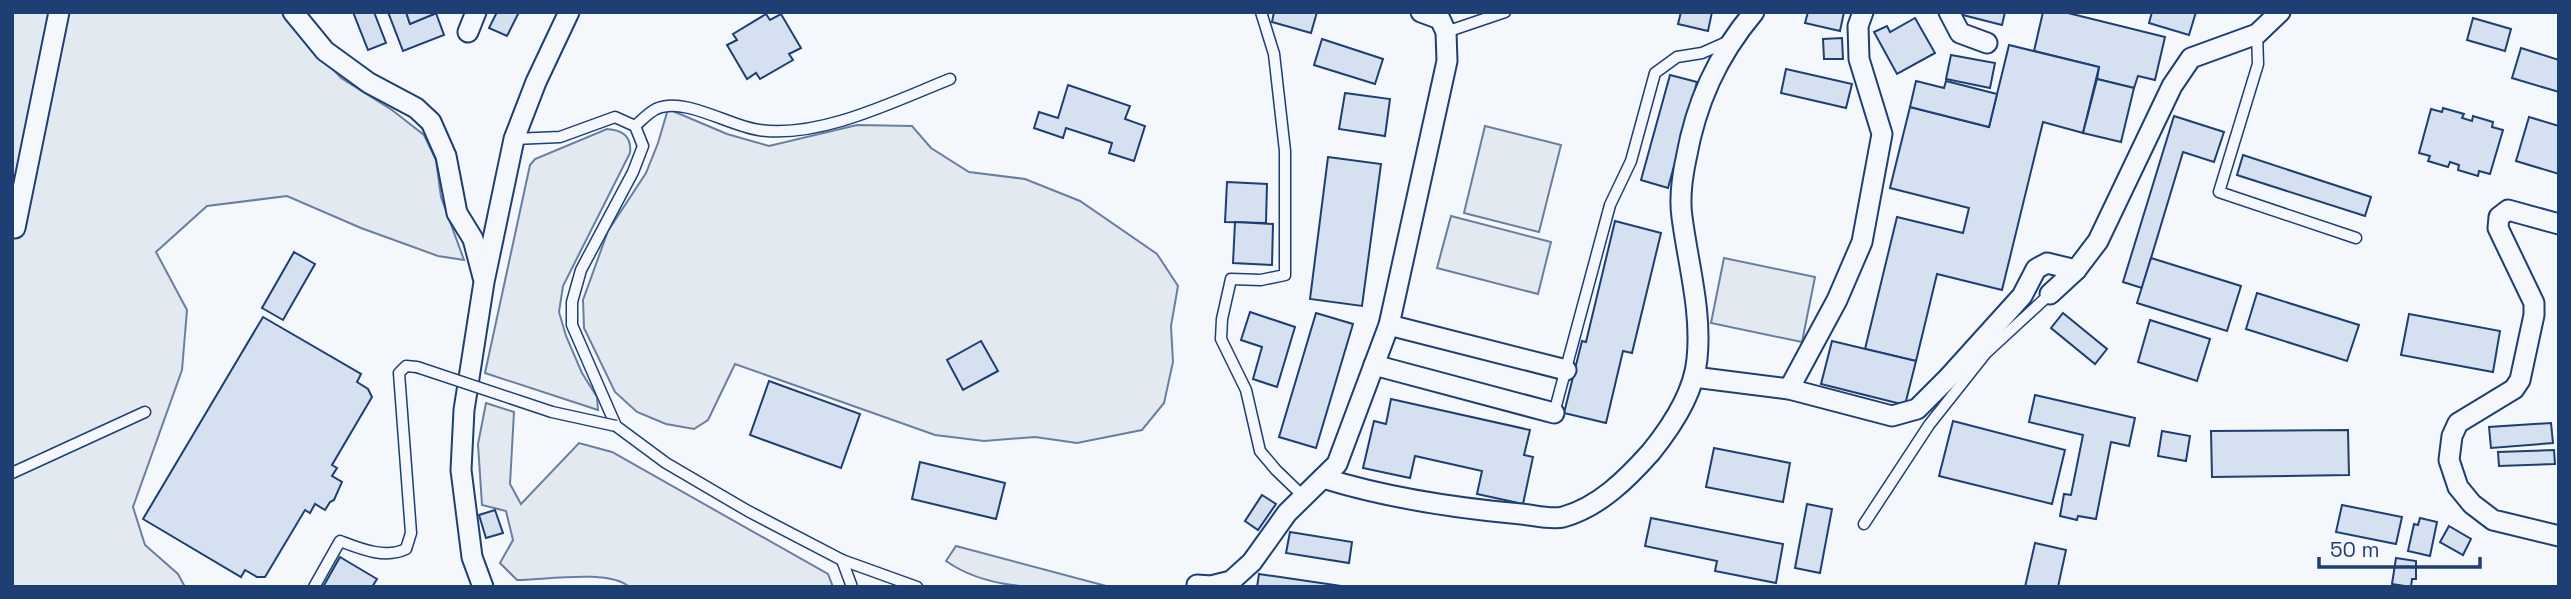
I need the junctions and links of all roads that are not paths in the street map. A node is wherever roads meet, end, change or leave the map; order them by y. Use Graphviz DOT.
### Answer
graph roads {
  1 [pos="59,12"];
  2 [pos="293,12"];
  3 [pos="476,12"];
  4 [pos="569,12"];
  5 [pos="1261,12"];
  6 [pos="1421,12"];
  7 [pos="1505,12"];
  8 [pos="1754,12"];
  9 [pos="1863,12"];
  10 [pos="1949,12"];
  11 [pos="2280,12"];
  12 [pos="468,32"];
  13 [pos="1446,32"];
  14 [pos="2257,34"];
  15 [pos="1732,40"];
  16 [pos="1987,43"];
  17 [pos="950,79"];
  18 [pos="635,126"];
  19 [pos="514,139"];
  20 [pos="2559,224"];
  21 [pos="12,228"];
  22 [pos="2356,238"];
  23 [pos="2076,270"];
  24 [pos="484,282"];
  25 [pos="2050,294"];
  26 [pos="1389,325"];
  27 [pos="1374,365"];
  28 [pos="1566,370"];
  29 [pos="1694,377"];
  30 [pos="1789,389"];
  31 [pos="145,411"];
  32 [pos="1554,413"];
  33 [pos="616,425"];
  34 [pos="12,473"];
  35 [pos="1323,478"];
  36 [pos="1304,497"];
  37 [pos="1864,524"];
  38 [pos="2559,536"];
  39 [pos="842,560"];
  40 [pos="485,585"];
  41 [pos="1197,585"];
  42 [pos="314,587"];
  43 [pos="852,587"];
  44 [pos="917,587"];
  1 -- 21 [label="street"];
  2 -- 24 [label="street"];
  3 -- 12 [label="street"];
  4 -- 19 [label="street"];
  5 -- 36 [label="lane"];
  6 -- 13 [label="street"];
  7 -- 13 [label="lane"];
  8 -- 15 [label="street"];
  9 -- 30 [label="street"];
  10 -- 16 [label="street"];
  11 -- 14 [label="street"];
  13 -- 26 [label="street"];
  14 -- 22 [label="lane"];
  14 -- 23 [label="street"];
  15 -- 28 [label="lane"];
  15 -- 29 [label="street"];
  17 -- 18 [label="lane"];
  18 -- 19 [label="lane"];
  18 -- 33 [label="lane"];
  19 -- 24 [label="street"];
  20 -- 38 [label="street"];
  23 -- 25 [label="street"];
  23 -- 30 [label="street"];
  24 -- 40 [label="street"];
  25 -- 37 [label="lane"];
  26 -- 27 [label="street"];
  26 -- 28 [label="street"];
  27 -- 32 [label="street"];
  27 -- 35 [label="street"];
  28 -- 32 [label="lane"];
  29 -- 30 [label="street"];
  29 -- 35 [label="street"];
  31 -- 34 [label="lane"];
  33 -- 39 [label="lane"];
  33 -- 42 [label="lane, bridge"];
  35 -- 36 [label="street"];
  36 -- 41 [label="street"];
  39 -- 43 [label="lane"];
  39 -- 44 [label="lane"];
}
